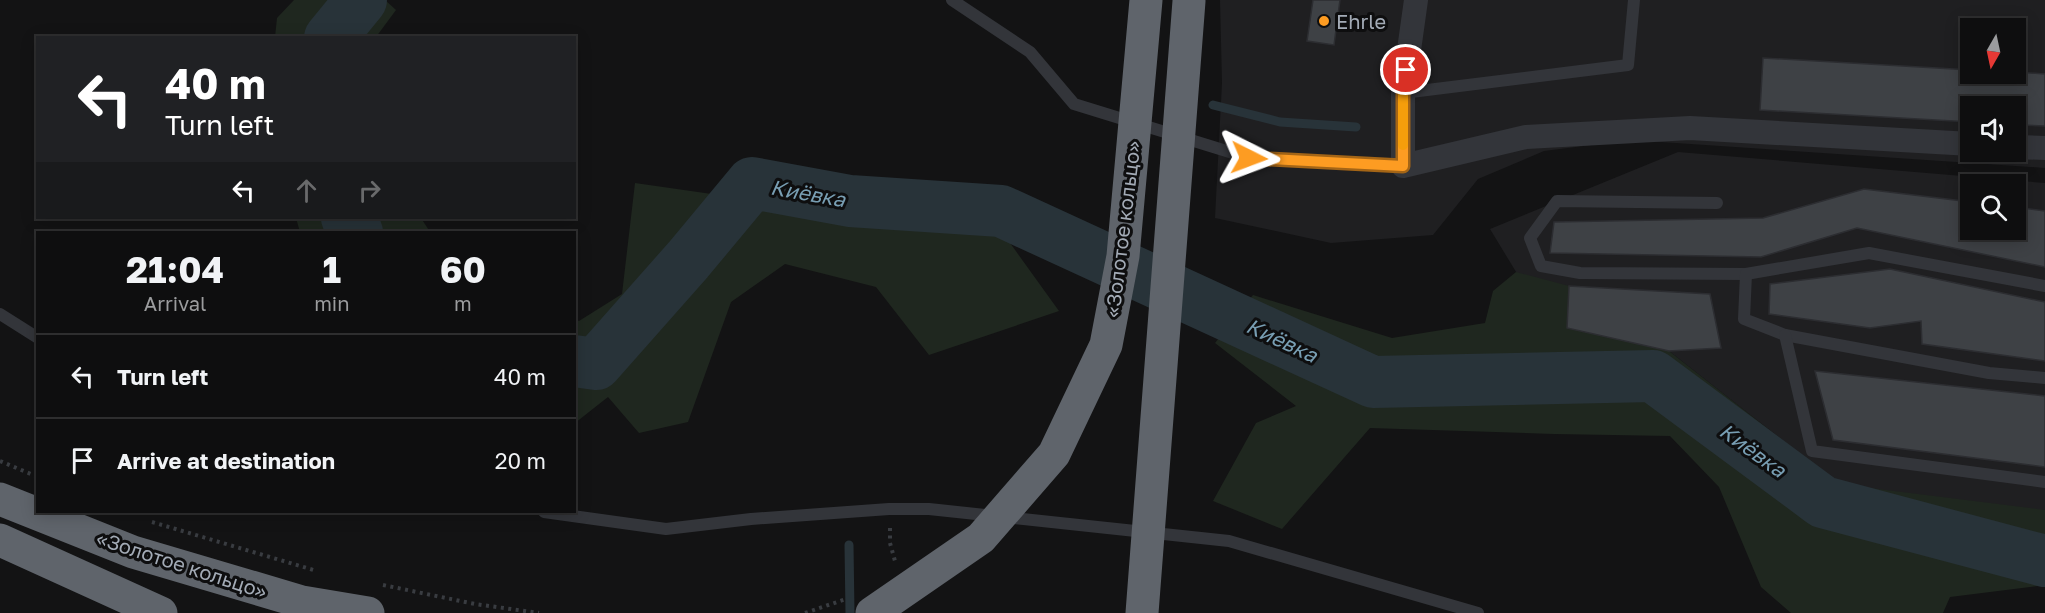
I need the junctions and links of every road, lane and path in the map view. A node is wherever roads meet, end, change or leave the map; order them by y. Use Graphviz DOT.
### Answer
graph roads {
  1 [pos="952,0"];
  2 [pos="1146,0"];
  3 [pos="1416,0"];
  4 [pos="1634,0"];
  5 [pos="1189,1"];
  6 [pos="1403,93"];
  7 [pos="1960,143"];
  8 [pos="2026,147"];
  9 [pos="2045,148"];
  10 [pos="1403,166"];
  11 [pos="1717,203"];
  12 [pos="1746,274"];
  13 [pos="2045,286"];
  14 [pos="0,314"];
  15 [pos="1785,335"];
  16 [pos="36,337"];
  17 [pos="2045,378"];
  18 [pos="0,461"];
  19 [pos="36,476"];
  20 [pos="2045,482"];
  21 [pos="0,500"];
  22 [pos="551,513"];
  23 [pos="149,521"];
  24 [pos="0,540"];
  25 [pos="321,572"];
  26 [pos="372,598"];
  27 [pos="859,606"];
  28 [pos="161,613"];
  29 [pos="539,613"];
  30 [pos="805,613"];
  31 [pos="1142,613"];
  32 [pos="1478,613"];
  1 -- 10 [label="lane"];
  2 -- 27 [label="highway, «Золотое кольцо», bridge"];
  3 -- 6 [label="street"];
  4 -- 6 [label="lane"];
  5 -- 31 [label="highway, bridge"];
  6 -- 10 [label="street"];
  7 -- 10 [label="street"];
  8 -- 9 [label="street"];
  11 -- 12 [label="lane"];
  12 -- 13 [label="lane"];
  12 -- 15 [label="lane"];
  14 -- 16 [label="lane"];
  15 -- 17 [label="lane"];
  15 -- 20 [label="lane"];
  18 -- 19 [label="path"];
  21 -- 26 [label="highway, «Золотое кольцо»"];
  22 -- 32 [label="lane"];
  23 -- 25 [label="path"];
  24 -- 28 [label="highway"];
  26 -- 29 [label="path"];
  27 -- 30 [label="path, bridge"];
}
